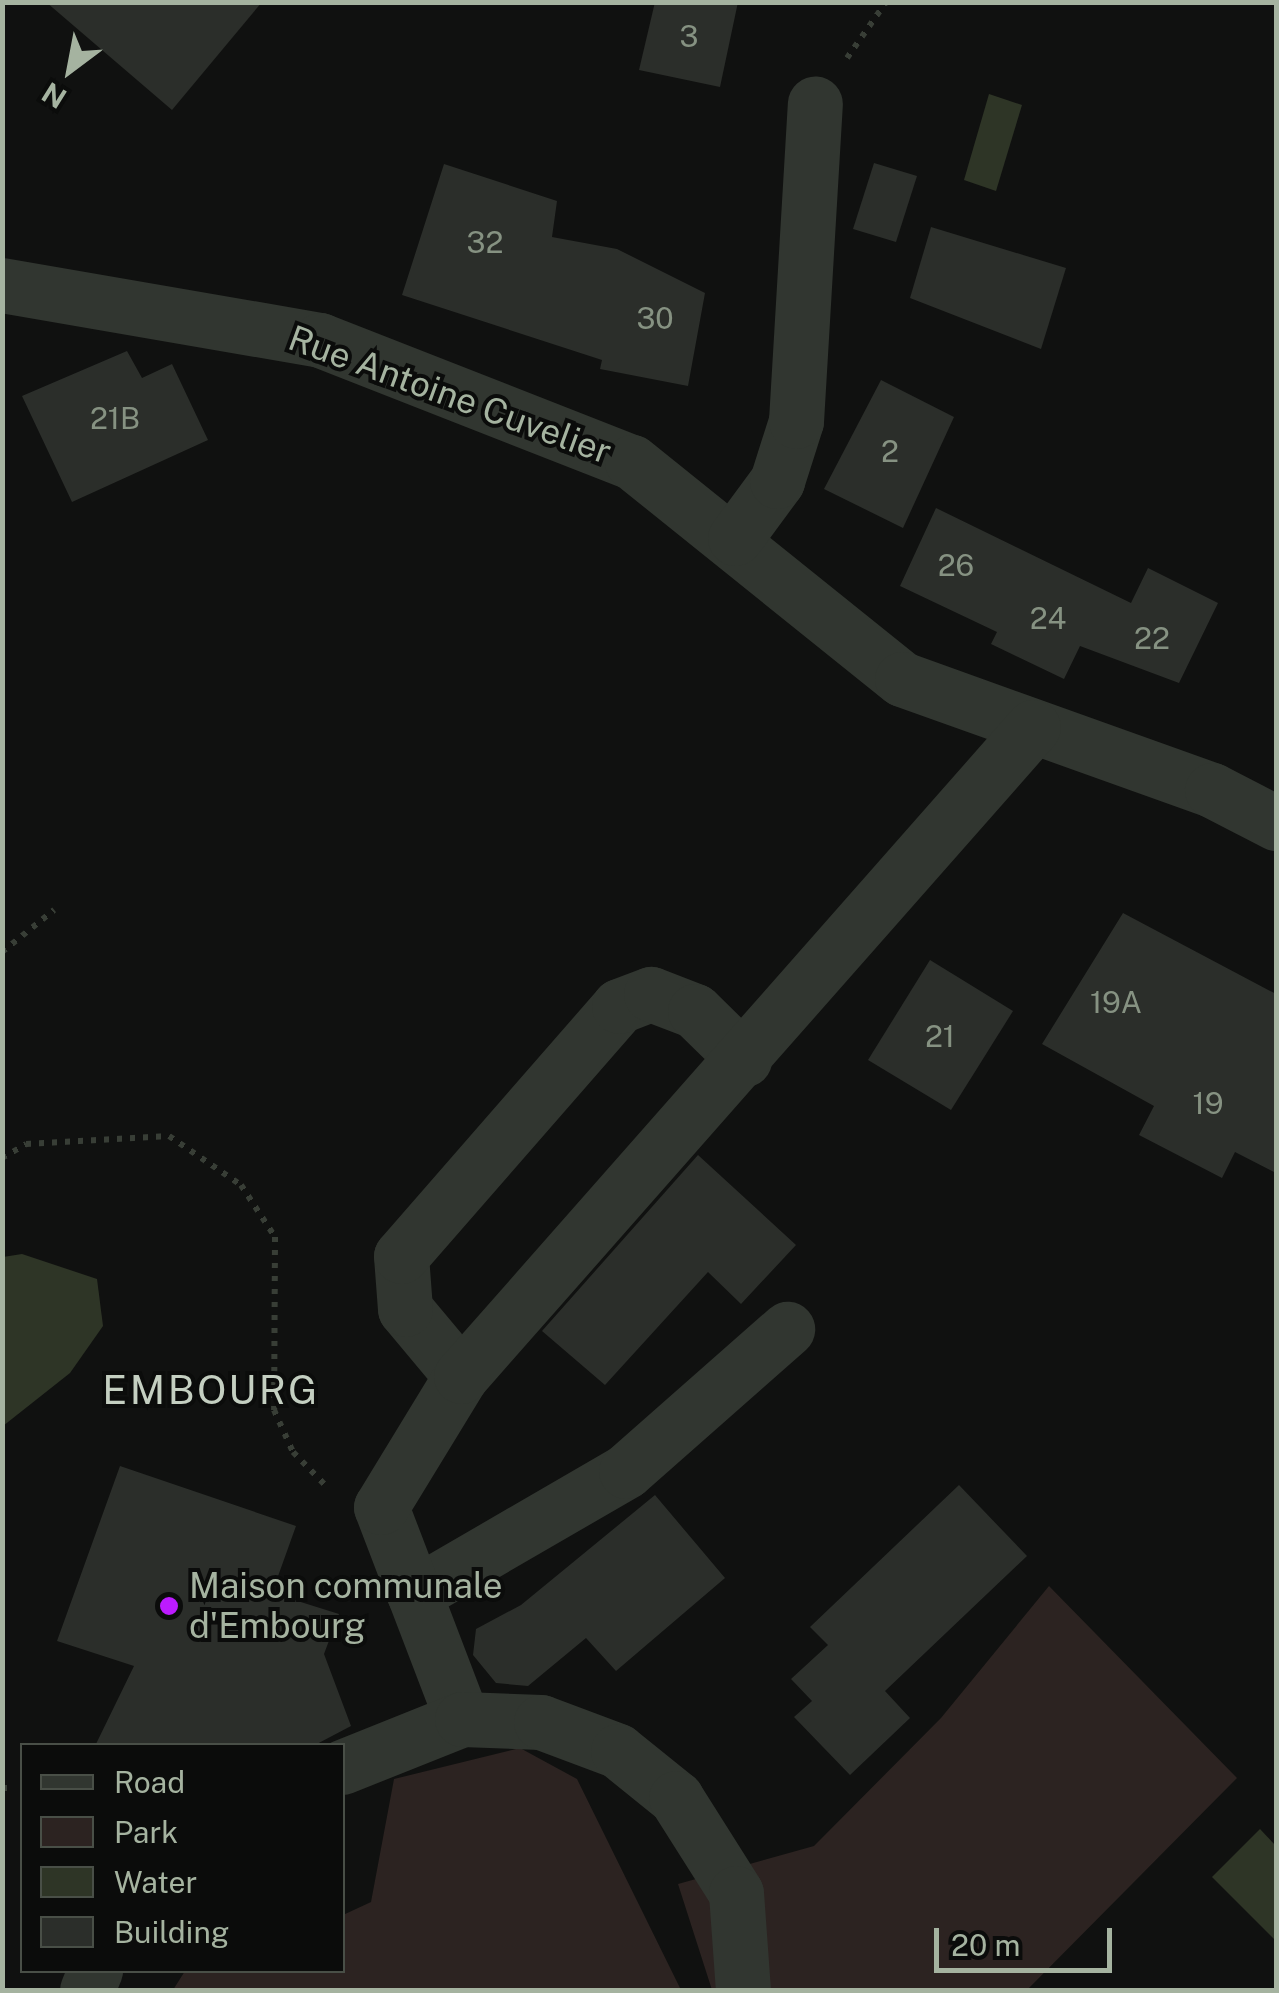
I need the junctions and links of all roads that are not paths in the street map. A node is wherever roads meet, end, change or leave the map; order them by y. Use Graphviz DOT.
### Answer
graph roads {
  1 [pos="815,104"];
  2 [pos="2,286"];
  3 [pos="735,538"];
  4 [pos="1033,726"];
  5 [pos="1276,823"];
  6 [pos="744,1059"];
  7 [pos="788,1329"];
  8 [pos="461,1376"];
  9 [pos="414,1594"];
  10 [pos="462,1719"];
  11 [pos="345,1766"];
  12 [pos="743,1990"];
  1 -- 3 [label="street"];
  2 -- 3 [label="street, Rue Antoine Cuvelier"];
  3 -- 4 [label="street, Rue Antoine Cuvelier"];
  4 -- 5 [label="street, Rue Antoine Cuvelier"];
  4 -- 6 [label="street"];
  6 -- 8 [label="street"];
  6 -- 8 [label="street"];
  7 -- 9 [label="street"];
  8 -- 9 [label="street"];
  9 -- 10 [label="street"];
  10 -- 11 [label="street"];
  10 -- 12 [label="street"];
}
